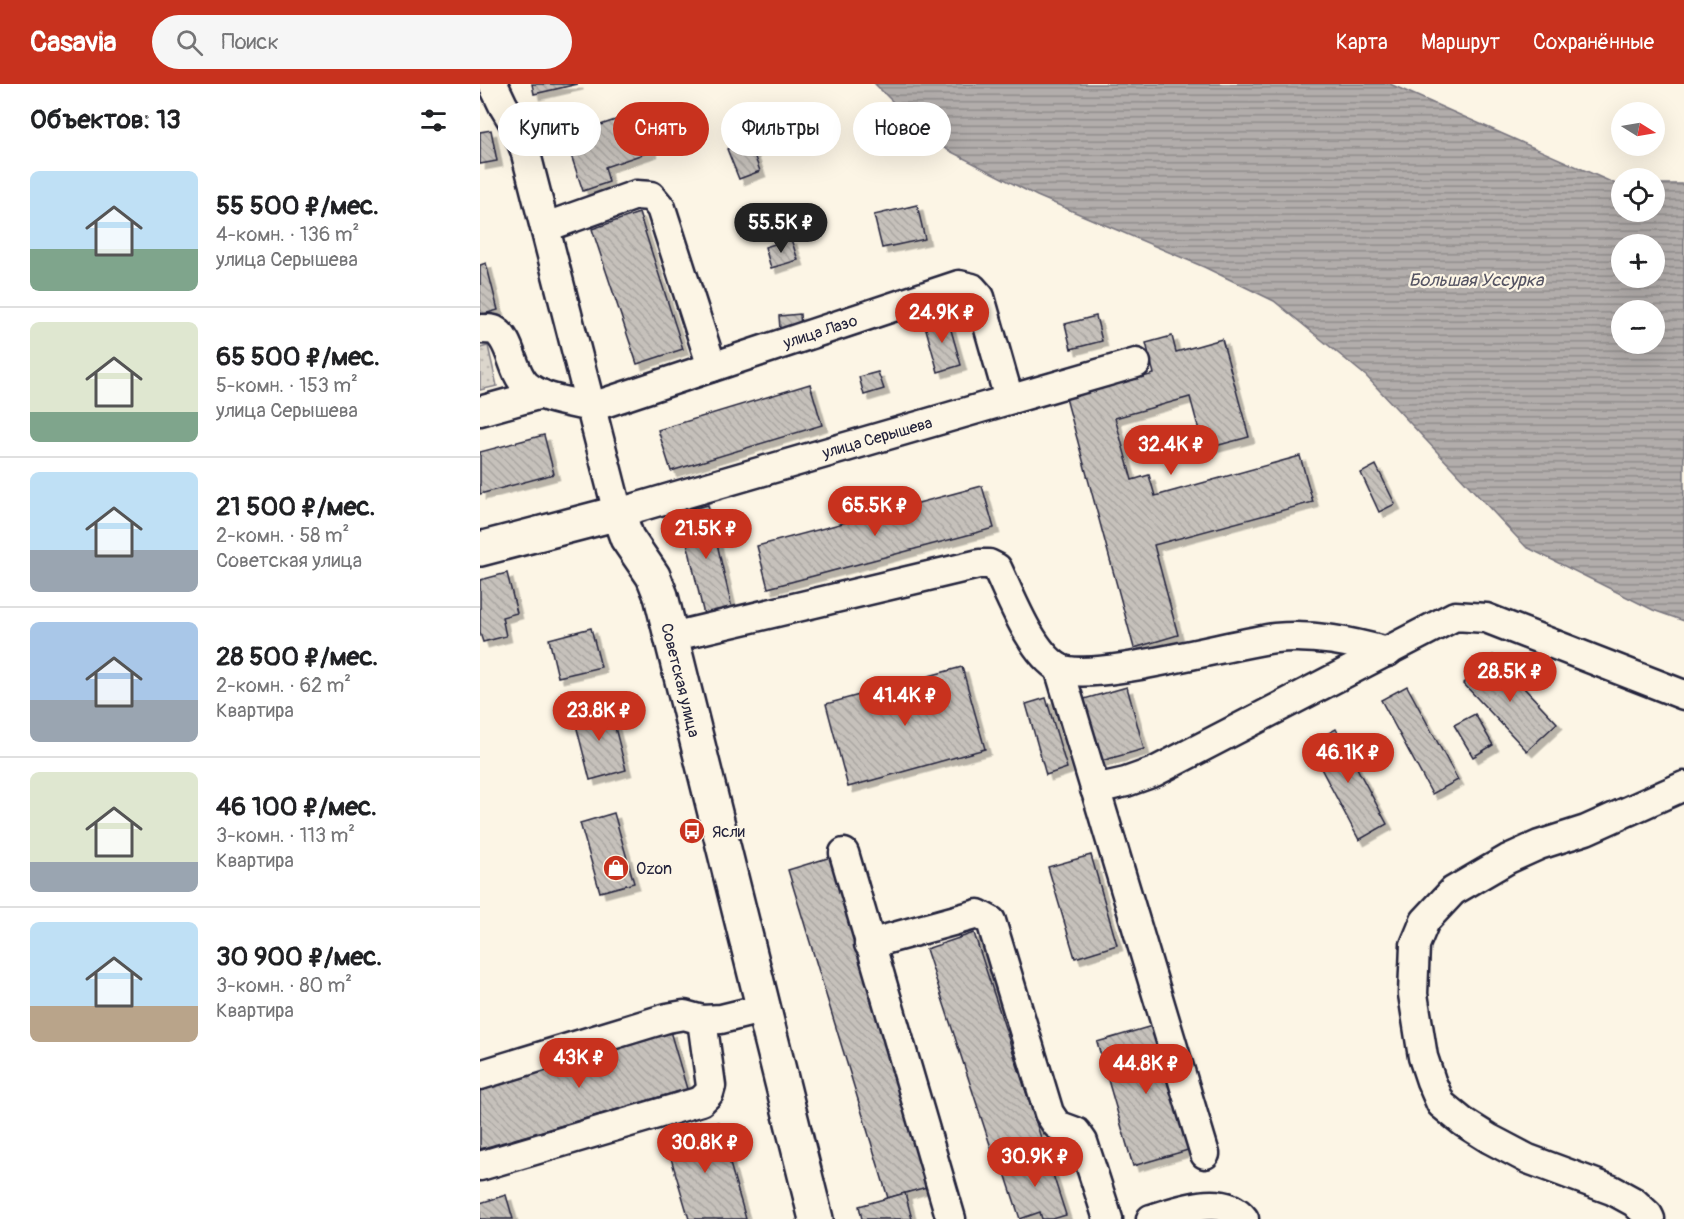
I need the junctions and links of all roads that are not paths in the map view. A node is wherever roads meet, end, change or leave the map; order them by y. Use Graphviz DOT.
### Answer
graph roads {
  1 [pos="493,84"];
  2 [pos="546,227"];
  3 [pos="480,329"];
  4 [pos="1136,363"];
  5 [pos="712,366"];
  6 [pos="541,394"];
  7 [pos="1009,399"];
  8 [pos="592,407"];
  9 [pos="480,411"];
  10 [pos="618,513"];
  11 [pos="480,549"];
  12 [pos="671,637"];
  13 [pos="1388,652"];
  14 [pos="1059,668"];
  15 [pos="1684,695"];
  16 [pos="1684,786"];
  17 [pos="1095,789"];
  18 [pos="843,853"];
  19 [pos="869,944"];
  20 [pos="762,1008"];
  21 [pos="702,1020"];
  22 [pos="480,1075"];
  23 [pos="1205,1154"];
  24 [pos="480,1166"];
  25 [pos="816,1219"];
  26 [pos="951,1219"];
  27 [pos="1108,1219"];
  28 [pos="1151,1219"];
  29 [pos="1244,1219"];
  30 [pos="1650,1219"];
  1 -- 2 [label="street, Советская улица"];
  2 -- 5 [label="street"];
  2 -- 8 [label="street, Советская улица"];
  3 -- 6 [label="street"];
  4 -- 7 [label="street, улица Серышева"];
  5 -- 7 [label="street, улица Лазо"];
  5 -- 8 [label="street, улица Лазо"];
  6 -- 8 [label="street"];
  6 -- 9 [label="street"];
  7 -- 10 [label="street, улица Серышева"];
  8 -- 10 [label="street, Советская улица"];
  10 -- 11 [label="main road"];
  10 -- 12 [label="main road, Советская улица"];
  12 -- 14 [label="street"];
  12 -- 20 [label="main road, Советская улица"];
  13 -- 14 [label="street"];
  13 -- 15 [label="street"];
  13 -- 17 [label="street"];
  14 -- 17 [label="street"];
  16 -- 30 [label="street"];
  17 -- 23 [label="street"];
  18 -- 19 [label="street"];
  19 -- 26 [label="street"];
  19 -- 27 [label="street"];
  20 -- 21 [label="street"];
  20 -- 25 [label="main road, Советская улица"];
  21 -- 22 [label="street"];
  21 -- 24 [label="street"];
  28 -- 29 [label="street"];
}
